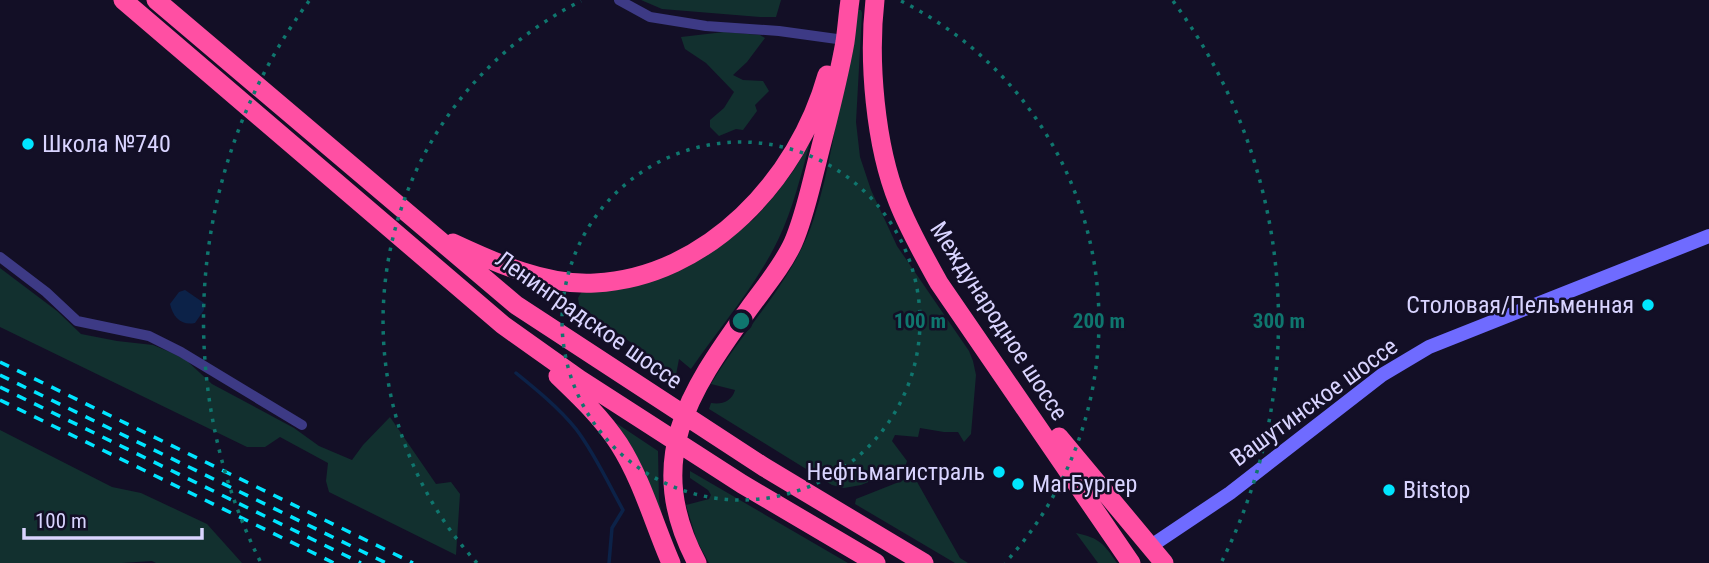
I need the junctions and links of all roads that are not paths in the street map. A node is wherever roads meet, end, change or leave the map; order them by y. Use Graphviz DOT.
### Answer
graph roads {
  1 [pos="123,0"];
  2 [pos="156,0"];
  3 [pos="619,0"];
  4 [pos="875,0"];
  5 [pos="850,4"];
  6 [pos="837,39"];
  7 [pos="430,232"];
  8 [pos="1709,236"];
  9 [pos="0,257"];
  10 [pos="503,325"];
  11 [pos="968,325"];
  12 [pos="302,425"];
  13 [pos="1151,546"];
  14 [pos="671,563"];
  15 [pos="697,563"];
  16 [pos="876,563"];
  17 [pos="924,563"];
  18 [pos="1131,563"];
  19 [pos="1164,563"];
  1 -- 10 [label="highway, Ленинградское шоссе"];
  2 -- 7 [label="highway, Ленинградское шоссе"];
  3 -- 6 [label="street"];
  4 -- 11 [label="highway, Международное шоссе"];
  5 -- 6 [label="highway"];
  5 -- 15 [label="highway"];
  6 -- 7 [label="highway"];
  7 -- 17 [label="highway, Ленинградское шоссе"];
  8 -- 13 [label="street, Вашутинское шоссе"];
  9 -- 12 [label="street"];
  10 -- 14 [label="highway"];
  10 -- 16 [label="highway, Ленинградское шоссе"];
  11 -- 13 [label="highway"];
  11 -- 18 [label="highway, Международное шоссе"];
  13 -- 19 [label="highway"];
}
